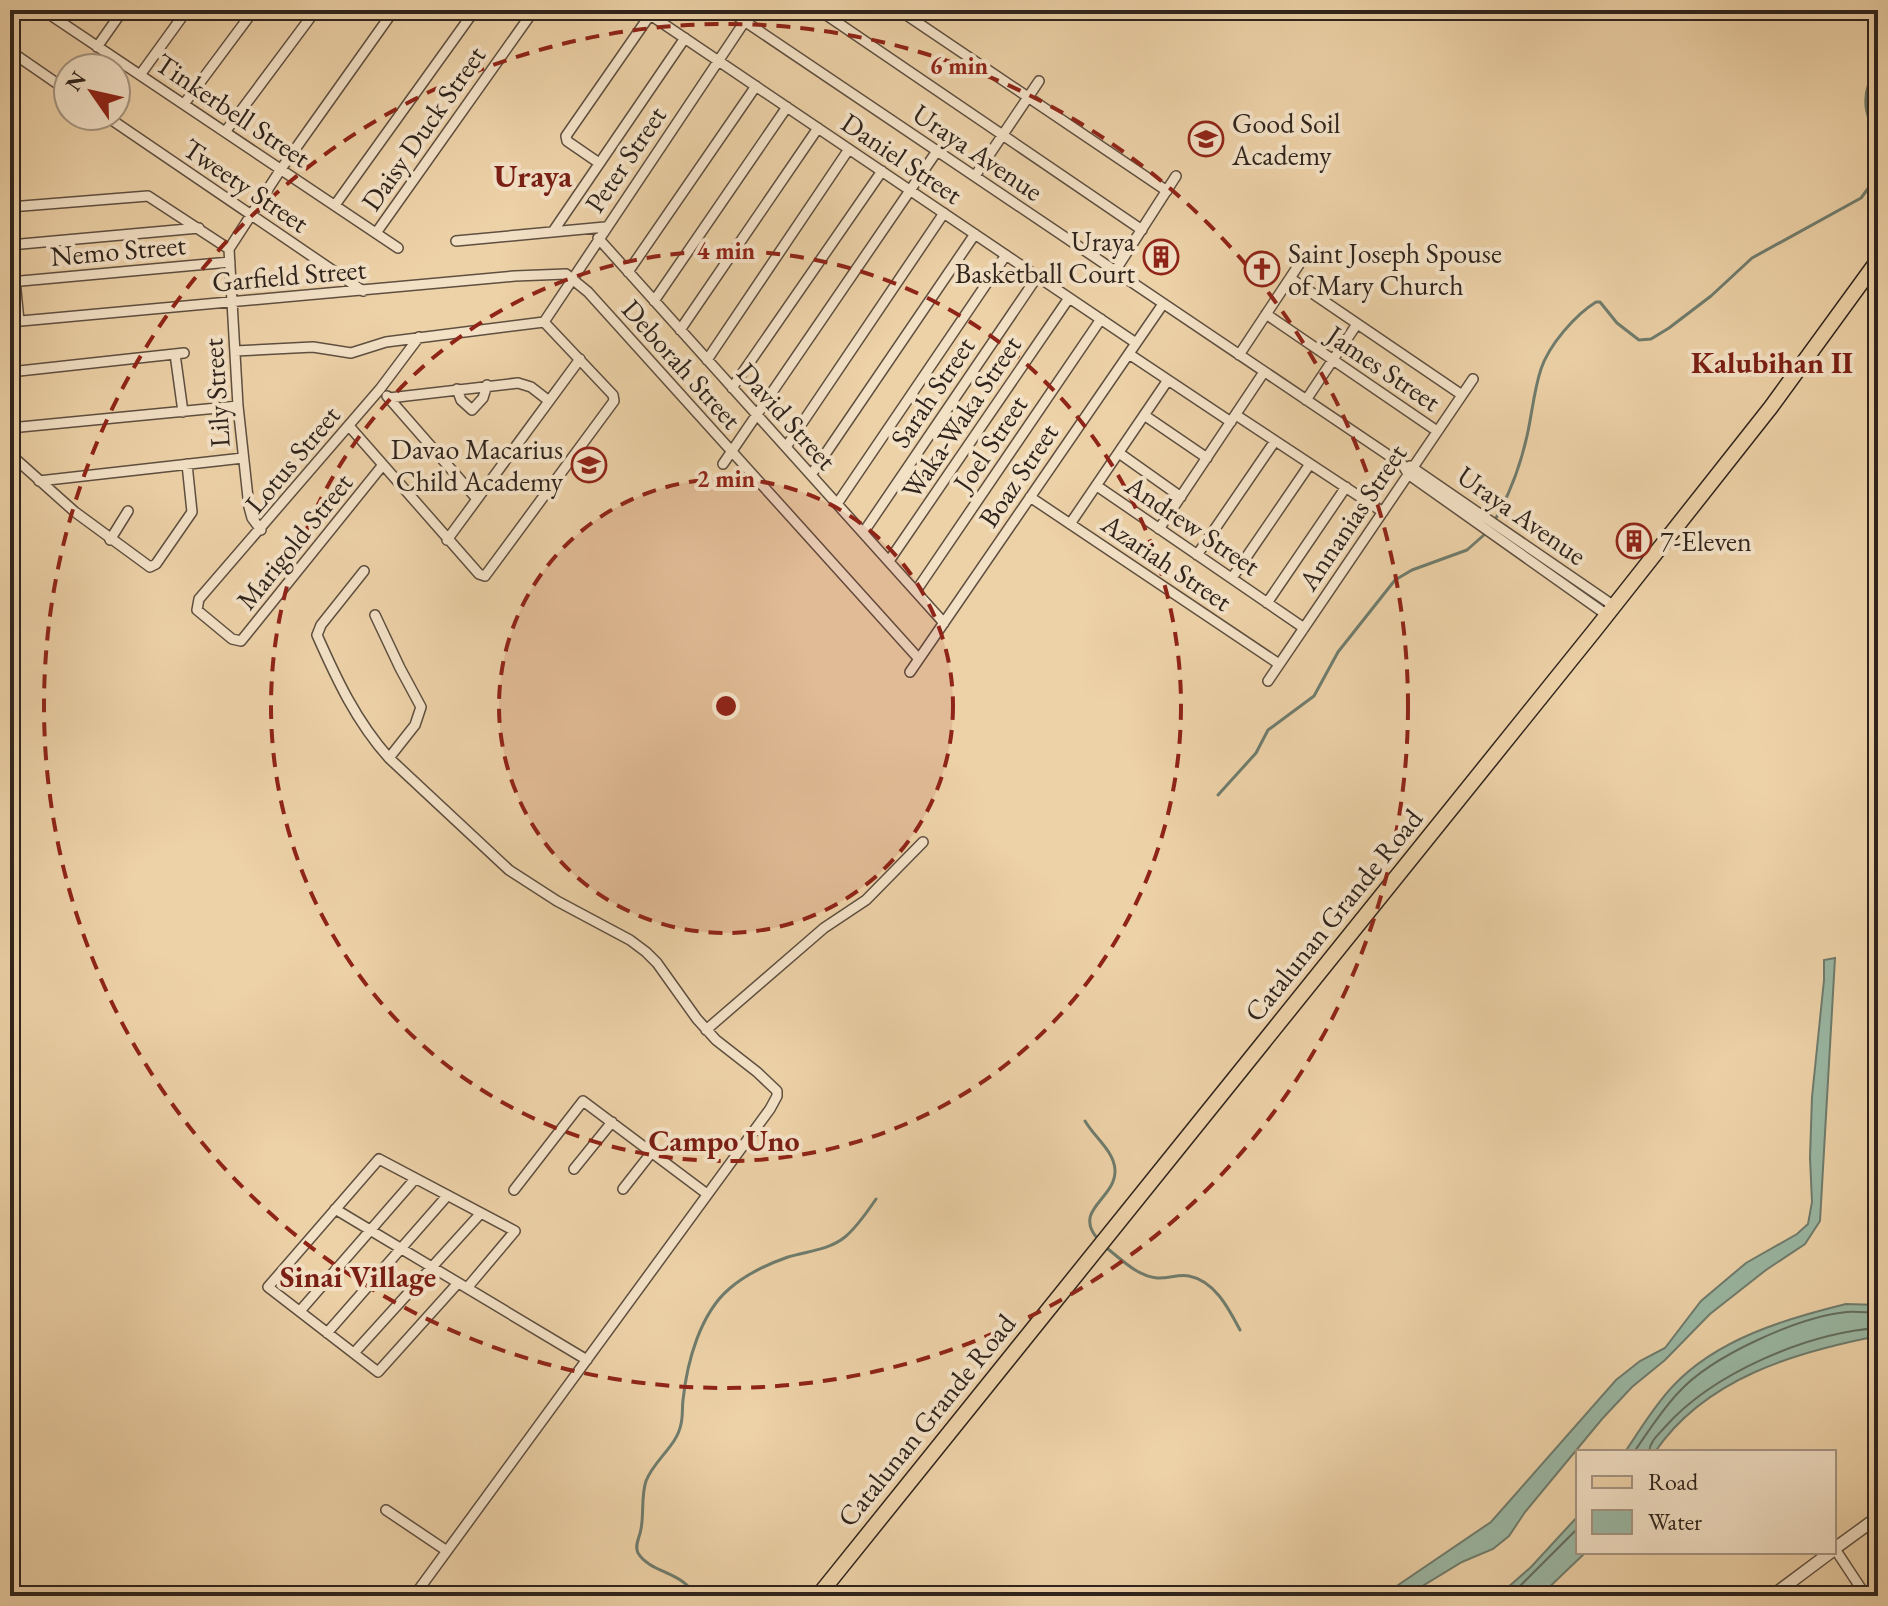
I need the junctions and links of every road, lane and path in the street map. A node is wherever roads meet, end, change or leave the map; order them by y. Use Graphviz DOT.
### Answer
graph roads {
  1 [pos="43,10"];
  2 [pos="123,10"];
  3 [pos="187,10"];
  4 [pos="254,10"];
  5 [pos="316,10"];
  6 [pos="394,10"];
  7 [pos="475,10"];
  8 [pos="534,10"];
  9 [pos="728,10"];
  10 [pos="819,10"];
  11 [pos="899,10"];
  12 [pos="647,12"];
  13 [pos="745,21"];
  14 [pos="685,38"];
  15 [pos="97,47"];
  16 [pos="10,51"];
  17 [pos="718,60"];
  18 [pos="140,75"];
  19 [pos="52,80"];
  20 [pos="1039,81"];
  21 [pos="756,86"];
  22 [pos="1028,97"];
  23 [pos="184,104"];
  24 [pos="787,107"];
  25 [pos="818,128"];
  26 [pos="129,132"];
  27 [pos="225,132"];
  28 [pos="1003,135"];
  29 [pos="849,149"];
  30 [pos="937,151"];
  31 [pos="599,163"];
  32 [pos="281,169"];
  33 [pos="882,171"];
  34 [pos="975,176"];
  35 [pos="1176,176"];
  36 [pos="910,191"];
  37 [pos="1167,191"];
  38 [pos="335,205"];
  39 [pos="10,207"];
  40 [pos="944,213"];
  41 [pos="251,215"];
  42 [pos="605,227"];
  43 [pos="199,228"];
  44 [pos="10,230"];
  45 [pos="554,230"];
  46 [pos="1142,230"];
  47 [pos="376,233"];
  48 [pos="975,234"];
  49 [pos="598,238"];
  50 [pos="456,241"];
  51 [pos="11,245"];
  52 [pos="398,248"];
  53 [pos="229,249"];
  54 [pos="1006,255"];
  55 [pos="1302,260"];
  56 [pos="1878,260"];
  57 [pos="230,262"];
  58 [pos="1115,271"];
  59 [pos="628,272"];
  60 [pos="572,277"];
  61 [pos="1037,277"];
  62 [pos="1290,278"];
  63 [pos="13,282"];
  64 [pos="363,291"];
  65 [pos="1069,298"];
  66 [pos="232,301"];
  67 [pos="654,301"];
  68 [pos="1163,304"];
  69 [pos="1266,314"];
  70 [pos="1101,319"];
  71 [pos="14,321"];
  72 [pos="544,322"];
  73 [pos="1357,324"];
  74 [pos="680,330"];
  75 [pos="419,337"];
  76 [pos="1136,343"];
  77 [pos="235,351"];
  78 [pos="1129,354"];
  79 [pos="1239,355"];
  80 [pos="580,359"];
  81 [pos="707,360"];
  82 [pos="1333,360"];
  83 [pos="10,372"];
  84 [pos="1264,372"];
  85 [pos="1473,379"];
  86 [pos="1168,380"];
  87 [pos="487,385"];
  88 [pos="732,388"];
  89 [pos="380,389"];
  90 [pos="457,389"];
  91 [pos="1462,395"];
  92 [pos="389,398"];
  93 [pos="1306,400"];
  94 [pos="549,401"];
  95 [pos="238,406"];
  96 [pos="472,410"];
  97 [pos="183,412"];
  98 [pos="757,415"];
  99 [pos="1144,415"];
  100 [pos="1233,419"];
  101 [pos="473,422"];
  102 [pos="349,426"];
  103 [pos="10,428"];
  104 [pos="1437,431"];
  105 [pos="1275,441"];
  106 [pos="786,447"];
  107 [pos="732,452"];
  108 [pos="1119,453"];
  109 [pos="10,454"];
  110 [pos="243,458"];
  111 [pos="1207,458"];
  112 [pos="187,464"];
  113 [pos="723,464"];
  114 [pos="1310,464"];
  115 [pos="382,466"];
  116 [pos="1408,468"];
  117 [pos="811,475"];
  118 [pos="39,481"];
  119 [pos="1097,486"];
  120 [pos="1346,487"];
  121 [pos="1030,497"];
  122 [pos="1181,497"];
  123 [pos="477,499"];
  124 [pos="837,504"];
  125 [pos="128,511"];
  126 [pos="1383,512"];
  127 [pos="1070,524"];
  128 [pos="1159,529"];
  129 [pos="261,530"];
  130 [pos="863,533"];
  131 [pos="110,540"];
  132 [pos="447,540"];
  133 [pos="1524,550"];
  134 [pos="1197,555"];
  135 [pos="889,561"];
  136 [pos="364,571"];
  137 [pos="1232,578"];
  138 [pos="1580,582"];
  139 [pos="916,591"];
  140 [pos="1573,591"];
  141 [pos="1267,603"];
  142 [pos="196,606"];
  143 [pos="1611,610"];
  144 [pos="375,615"];
  145 [pos="944,623"];
  146 [pos="1304,628"];
  147 [pos="919,659"];
  148 [pos="1279,664"];
  149 [pos="910,672"];
  150 [pos="1268,681"];
  151 [pos="389,758"];
  152 [pos="923,842"];
  153 [pos="706,1030"];
  154 [pos="612,1122"];
  155 [pos="652,1152"];
  156 [pos="574,1169"];
  157 [pos="415,1179"];
  158 [pos="623,1189"];
  159 [pos="514,1190"];
  160 [pos="707,1194"];
  161 [pos="447,1196"];
  162 [pos="335,1209"];
  163 [pos="481,1213"];
  164 [pos="371,1230"];
  165 [pos="401,1248"];
  166 [pos="432,1267"];
  167 [pos="463,1286"];
  168 [pos="300,1311"];
  169 [pos="327,1333"];
  170 [pos="354,1353"];
  171 [pos="587,1360"];
  172 [pos="386,1510"];
  173 [pos="1878,1517"];
  174 [pos="1836,1548"];
  175 [pos="447,1551"];
  176 [pos="1828,1554"];
  177 [pos="1836,1554"];
  178 [pos="10,1591"];
  179 [pos="1778,1594"];
  180 [pos="16,1596"];
  181 [pos="414,1596"];
  182 [pos="818,1596"];
  183 [pos="1866,1596"];
  1 -- 15 [label="street, Tinkerbell Street"];
  2 -- 15 [label="street"];
  3 -- 18 [label="street"];
  4 -- 23 [label="street"];
  5 -- 27 [label="street"];
  6 -- 32 [label="street"];
  7 -- 38 [label="street, Daisy Duck Street"];
  8 -- 47 [label="street, Daisy Duck Street"];
  9 -- 13 [label="street, Uraya Avenue"];
  10 -- 28 [label="street"];
  11 -- 22 [label="street"];
  12 -- 14 [label="street, Daniel Street"];
  12 -- 31 [label="street"];
  13 -- 17 [label="street, Peter Street"];
  13 -- 30 [label="street, Uraya Avenue"];
  14 -- 17 [label="street, Daniel Street"];
  14 -- 31 [label="street"];
  15 -- 18 [label="street, Tinkerbell Street"];
  16 -- 19 [label="street"];
  17 -- 21 [label="street, Daniel Street"];
  17 -- 42 [label="street, Peter Street"];
  18 -- 23 [label="street, Tinkerbell Street"];
  20 -- 22 [label="street"];
  21 -- 24 [label="street, Daniel Street"];
  21 -- 59 [label="street"];
  22 -- 28 [label="street"];
  22 -- 37 [label="street"];
  23 -- 27 [label="street, Tinkerbell Street"];
  24 -- 25 [label="street, Daniel Street"];
  24 -- 67 [label="street"];
  25 -- 29 [label="street, Daniel Street"];
  25 -- 74 [label="street"];
  26 -- 41 [label="street, Tweety Street"];
  27 -- 32 [label="street, Tinkerbell Street"];
  28 -- 34 [label="street"];
  28 -- 46 [label="street"];
  29 -- 33 [label="street, Daniel Street"];
  29 -- 81 [label="street"];
  30 -- 34 [label="street, Uraya Avenue"];
  30 -- 36 [label="street"];
  31 -- 45 [label="street"];
  32 -- 38 [label="street, Tinkerbell Street"];
  32 -- 41 [label="street"];
  33 -- 36 [label="street, Daniel Street"];
  33 -- 88 [label="street"];
  34 -- 58 [label="street, Uraya Avenue"];
  35 -- 37 [label="street"];
  36 -- 40 [label="street, Daniel Street"];
  36 -- 98 [label="street"];
  37 -- 46 [label="street"];
  38 -- 47 [label="street, Tinkerbell Street"];
  39 -- 43 [label="street"];
  40 -- 48 [label="street, Daniel Street"];
  40 -- 106 [label="street"];
  41 -- 53 [label="street"];
  41 -- 64 [label="street, Tweety Street"];
  42 -- 45 [label="street"];
  42 -- 49 [label="street, Peter Street"];
  43 -- 51 [label="street"];
  43 -- 53 [label="street"];
  44 -- 51 [label="street"];
  45 -- 50 [label="street"];
  46 -- 58 [label="street"];
  47 -- 52 [label="street, Tinkerbell Street"];
  48 -- 54 [label="street, Daniel Street"];
  48 -- 117 [label="street"];
  49 -- 59 [label="street, David Street"];
  49 -- 60 [label="street, Peter Street"];
  51 -- 63 [label="street"];
  53 -- 57 [label="street, Lily Street"];
  54 -- 61 [label="street, Daniel Street"];
  54 -- 124 [label="street"];
  55 -- 62 [label="street"];
  56 -- 143 [label="main road, Catalunan Grande Road"];
  57 -- 63 [label="street, Nemo Street"];
  57 -- 66 [label="street, Lily Street"];
  58 -- 68 [label="street, Uraya Avenue"];
  59 -- 67 [label="street, David Street"];
  60 -- 64 [label="street, Garfield Street"];
  60 -- 72 [label="street, Peter Street"];
  60 -- 107 [label="street, Deborah Street"];
  61 -- 65 [label="street, Daniel Street"];
  61 -- 130 [label="street, Sarah Street"];
  62 -- 69 [label="street"];
  62 -- 73 [label="street"];
  63 -- 71 [label="street"];
  64 -- 66 [label="street, Garfield Street"];
  65 -- 70 [label="street, Daniel Street"];
  65 -- 135 [label="street, Waka-Waka Street"];
  66 -- 71 [label="street, Garfield Street"];
  66 -- 77 [label="street, Lily Street"];
  67 -- 74 [label="street, David Street"];
  68 -- 76 [label="street, Boaz Street"];
  68 -- 79 [label="street, Uraya Avenue"];
  69 -- 79 [label="street"];
  69 -- 82 [label="street, James Street"];
  70 -- 76 [label="street, Daniel Street"];
  70 -- 139 [label="street, Joel Street"];
  72 -- 75 [label="street"];
  72 -- 80 [label="street"];
  73 -- 82 [label="street"];
  73 -- 91 [label="street"];
  74 -- 81 [label="street, David Street"];
  75 -- 77 [label="street"];
  75 -- 89 [label="street, Lotus Street"];
  76 -- 78 [label="street, Boaz Street"];
  77 -- 95 [label="street, Lily Street"];
  78 -- 86 [label="street"];
  78 -- 121 [label="street, Boaz Street"];
  79 -- 84 [label="street, Uraya Avenue"];
  80 -- 94 [label="street"];
  80 -- 132 [label="street"];
  81 -- 88 [label="street, David Street"];
  82 -- 93 [label="street"];
  82 -- 104 [label="street, James Street"];
  83 -- 97 [label="street"];
  84 -- 93 [label="street, Uraya Avenue"];
  84 -- 100 [label="street"];
  85 -- 91 [label="street, Annanias Street"];
  86 -- 99 [label="street"];
  86 -- 100 [label="street"];
  87 -- 90 [label="street"];
  87 -- 94 [label="street"];
  87 -- 96 [label="street"];
  88 -- 98 [label="street, David Street"];
  89 -- 92 [label="street"];
  89 -- 102 [label="street, Lotus Street"];
  90 -- 92 [label="street"];
  90 -- 96 [label="street"];
  91 -- 104 [label="street, Annanias Street"];
  92 -- 123 [label="street"];
  93 -- 116 [label="street, Uraya Avenue"];
  94 -- 123 [label="street"];
  95 -- 97 [label="street"];
  95 -- 110 [label="street, Lily Street"];
  96 -- 101 [label="street"];
  97 -- 103 [label="street"];
  98 -- 106 [label="street, David Street"];
  98 -- 107 [label="street"];
  99 -- 108 [label="street"];
  99 -- 111 [label="street"];
  100 -- 105 [label="street"];
  100 -- 111 [label="street"];
  102 -- 115 [label="street"];
  102 -- 129 [label="street, Lotus Street"];
  104 -- 116 [label="street, Annanias Street"];
  105 -- 114 [label="street"];
  105 -- 134 [label="street"];
  106 -- 117 [label="street, David Street"];
  107 -- 113 [label="street"];
  107 -- 147 [label="street, Deborah Street"];
  108 -- 119 [label="street"];
  108 -- 122 [label="street"];
  109 -- 118 [label="street"];
  110 -- 112 [label="street"];
  110 -- 129 [label="street, Lily Street"];
  111 -- 122 [label="street"];
  112 -- 118 [label="street"];
  112 -- 131 [label="street"];
  114 -- 120 [label="street"];
  114 -- 137 [label="street"];
  115 -- 132 [label="street"];
  115 -- 142 [label="street, Marigold Street"];
  116 -- 126 [label="street, Annanias Street"];
  116 -- 133 [label="street, Uraya Avenue"];
  117 -- 124 [label="street, David Street"];
  118 -- 131 [label="street"];
  119 -- 127 [label="street"];
  119 -- 128 [label="street, Andrew Street"];
  120 -- 126 [label="street"];
  120 -- 141 [label="street"];
  121 -- 127 [label="street, Azariah Street"];
  121 -- 145 [label="street, Boaz Street"];
  122 -- 128 [label="street"];
  123 -- 132 [label="street"];
  124 -- 130 [label="street, David Street"];
  125 -- 131 [label="street"];
  126 -- 146 [label="street, Annanias Street"];
  127 -- 148 [label="street, Azariah Street"];
  128 -- 134 [label="street, Andrew Street"];
  129 -- 142 [label="street, Lotus Street"];
  130 -- 135 [label="street, David Street"];
  133 -- 138 [label="street, Uraya Avenue"];
  133 -- 140 [label="street, Uraya Avenue"];
  134 -- 137 [label="street, Andrew Street"];
  135 -- 139 [label="street, David Street"];
  136 -- 151 [label="street"];
  137 -- 141 [label="street, Andrew Street"];
  138 -- 140 [label="street"];
  138 -- 143 [label="street, Uraya Avenue"];
  139 -- 145 [label="street, David Street"];
  140 -- 143 [label="street, Uraya Avenue"];
  141 -- 146 [label="street, Andrew Street"];
  143 -- 182 [label="main road, Catalunan Grande Road"];
  144 -- 151 [label="street"];
  145 -- 147 [label="street, Boaz Street"];
  146 -- 148 [label="street, Annanias Street"];
  147 -- 149 [label="street, Boaz Street"];
  148 -- 150 [label="street, Annanias Street"];
  151 -- 153 [label="street"];
  152 -- 153 [label="street"];
  153 -- 160 [label="street"];
  154 -- 155 [label="street"];
  154 -- 156 [label="street"];
  154 -- 159 [label="street"];
  155 -- 158 [label="street"];
  155 -- 160 [label="street"];
  157 -- 161 [label="street"];
  157 -- 162 [label="street"];
  157 -- 164 [label="street"];
  160 -- 171 [label="street"];
  161 -- 163 [label="street"];
  161 -- 165 [label="street"];
  162 -- 164 [label="street"];
  162 -- 168 [label="street"];
  163 -- 166 [label="street"];
  163 -- 167 [label="street"];
  164 -- 165 [label="street"];
  164 -- 168 [label="street"];
  165 -- 166 [label="street"];
  165 -- 169 [label="street"];
  166 -- 167 [label="street"];
  166 -- 170 [label="street"];
  167 -- 170 [label="street"];
  167 -- 171 [label="street"];
  168 -- 169 [label="street"];
  169 -- 170 [label="street"];
  171 -- 175 [label="street"];
  172 -- 175 [label="street"];
  173 -- 174 [label="street"];
  175 -- 181 [label="street"];
  176 -- 179 [label="street"];
  177 -- 183 [label="street"];
  178 -- 180 [label="street"];
}
